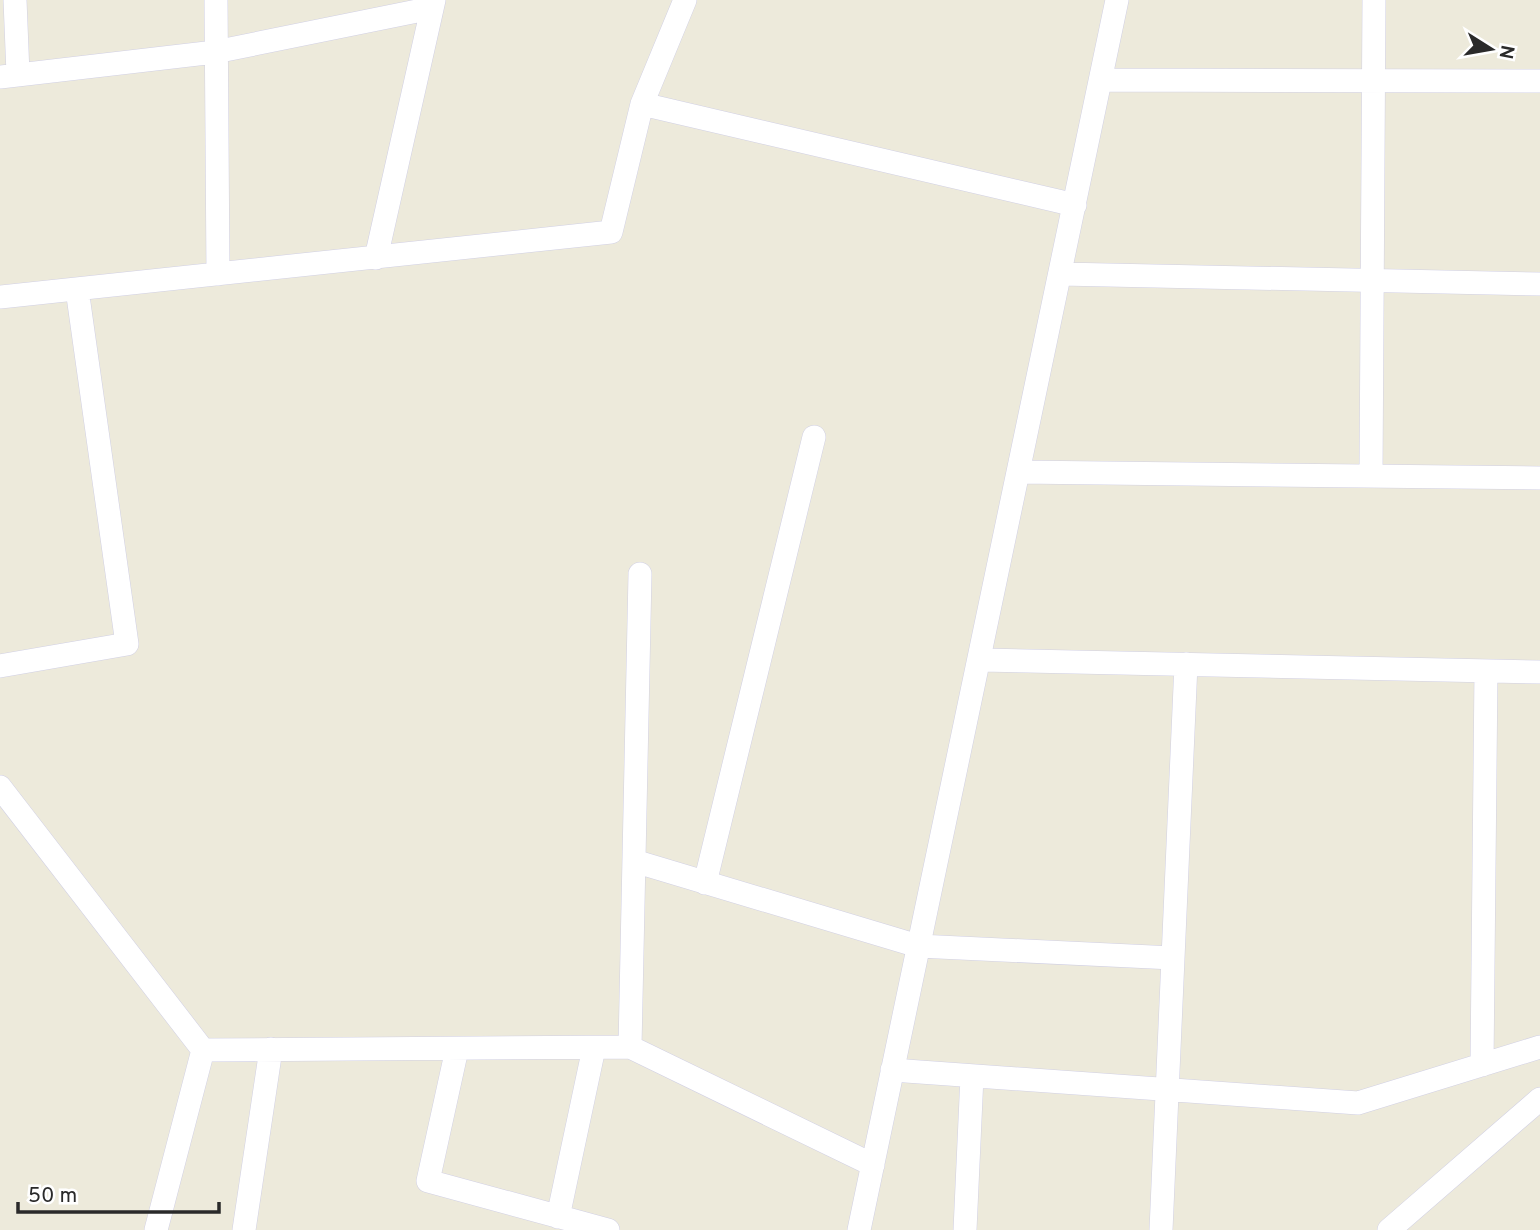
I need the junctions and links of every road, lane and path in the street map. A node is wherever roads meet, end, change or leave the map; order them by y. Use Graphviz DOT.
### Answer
graph roads {
  1 [pos="15,0"];
  2 [pos="216,0"];
  3 [pos="685,0"];
  4 [pos="1117,0"];
  5 [pos="1374,0"];
  6 [pos="433,4"];
  7 [pos="215,52"];
  8 [pos="9,76"];
  9 [pos="1101,80"];
  10 [pos="1373,81"];
  11 [pos="1540,81"];
  12 [pos="642,104"];
  13 [pos="1075,205"];
  14 [pos="376,258"];
  15 [pos="218,274"];
  16 [pos="1061,274"];
  17 [pos="1372,280"];
  18 [pos="1540,284"];
  19 [pos="77,289"];
  20 [pos="0,297"];
  21 [pos="814,437"];
  22 [pos="1019,472"];
  23 [pos="1371,476"];
  24 [pos="1540,478"];
  25 [pos="640,574"];
  26 [pos="981,660"];
  27 [pos="1186,664"];
  28 [pos="0,666"];
  29 [pos="1486,671"];
  30 [pos="1540,672"];
  31 [pos="0,787"];
  32 [pos="634,861"];
  33 [pos="705,883"];
  34 [pos="918,946"];
  35 [pos="1173,958"];
  36 [pos="1540,1047"];
  37 [pos="594,1048"];
  38 [pos="630,1048"];
  39 [pos="271,1049"];
  40 [pos="457,1049"];
  41 [pos="203,1050"];
  42 [pos="1482,1065"];
  43 [pos="892,1070"];
  44 [pos="972,1076"];
  45 [pos="1167,1089"];
  46 [pos="1540,1100"];
  47 [pos="873,1164"];
  48 [pos="558,1217"];
  49 [pos="156,1230"];
  50 [pos="244,1230"];
  51 [pos="608,1230"];
  52 [pos="859,1230"];
  53 [pos="965,1230"];
  54 [pos="1161,1230"];
  55 [pos="1389,1230"];
  1 -- 8 [label="street"];
  2 -- 7 [label="street"];
  3 -- 12 [label="street"];
  4 -- 9 [label="street"];
  5 -- 10 [label="street"];
  6 -- 7 [label="street"];
  6 -- 14 [label="street"];
  7 -- 8 [label="street"];
  7 -- 15 [label="street"];
  9 -- 10 [label="street"];
  9 -- 13 [label="street"];
  10 -- 11 [label="street"];
  10 -- 17 [label="street"];
  12 -- 13 [label="street"];
  12 -- 14 [label="street"];
  13 -- 16 [label="street"];
  14 -- 15 [label="street"];
  15 -- 19 [label="street"];
  16 -- 17 [label="street"];
  16 -- 22 [label="street"];
  17 -- 18 [label="street"];
  17 -- 23 [label="street"];
  19 -- 20 [label="street"];
  19 -- 28 [label="street"];
  21 -- 33 [label="street"];
  22 -- 23 [label="street"];
  22 -- 26 [label="street"];
  23 -- 24 [label="street"];
  25 -- 32 [label="street"];
  26 -- 27 [label="street"];
  26 -- 34 [label="street"];
  27 -- 29 [label="street"];
  27 -- 35 [label="street"];
  29 -- 30 [label="street"];
  29 -- 42 [label="street"];
  31 -- 41 [label="street"];
  32 -- 33 [label="street"];
  32 -- 38 [label="street"];
  33 -- 34 [label="street"];
  34 -- 35 [label="street"];
  34 -- 43 [label="street"];
  35 -- 45 [label="street"];
  36 -- 42 [label="street"];
  37 -- 38 [label="street"];
  37 -- 40 [label="street"];
  37 -- 48 [label="street"];
  38 -- 47 [label="street"];
  39 -- 40 [label="street"];
  39 -- 41 [label="street"];
  39 -- 50 [label="street"];
  40 -- 48 [label="street"];
  41 -- 49 [label="street"];
  42 -- 45 [label="street"];
  43 -- 44 [label="street"];
  43 -- 47 [label="street"];
  44 -- 45 [label="street"];
  44 -- 53 [label="street"];
  45 -- 54 [label="street"];
  46 -- 55 [label="street"];
  47 -- 52 [label="street"];
  48 -- 51 [label="street"];
}
